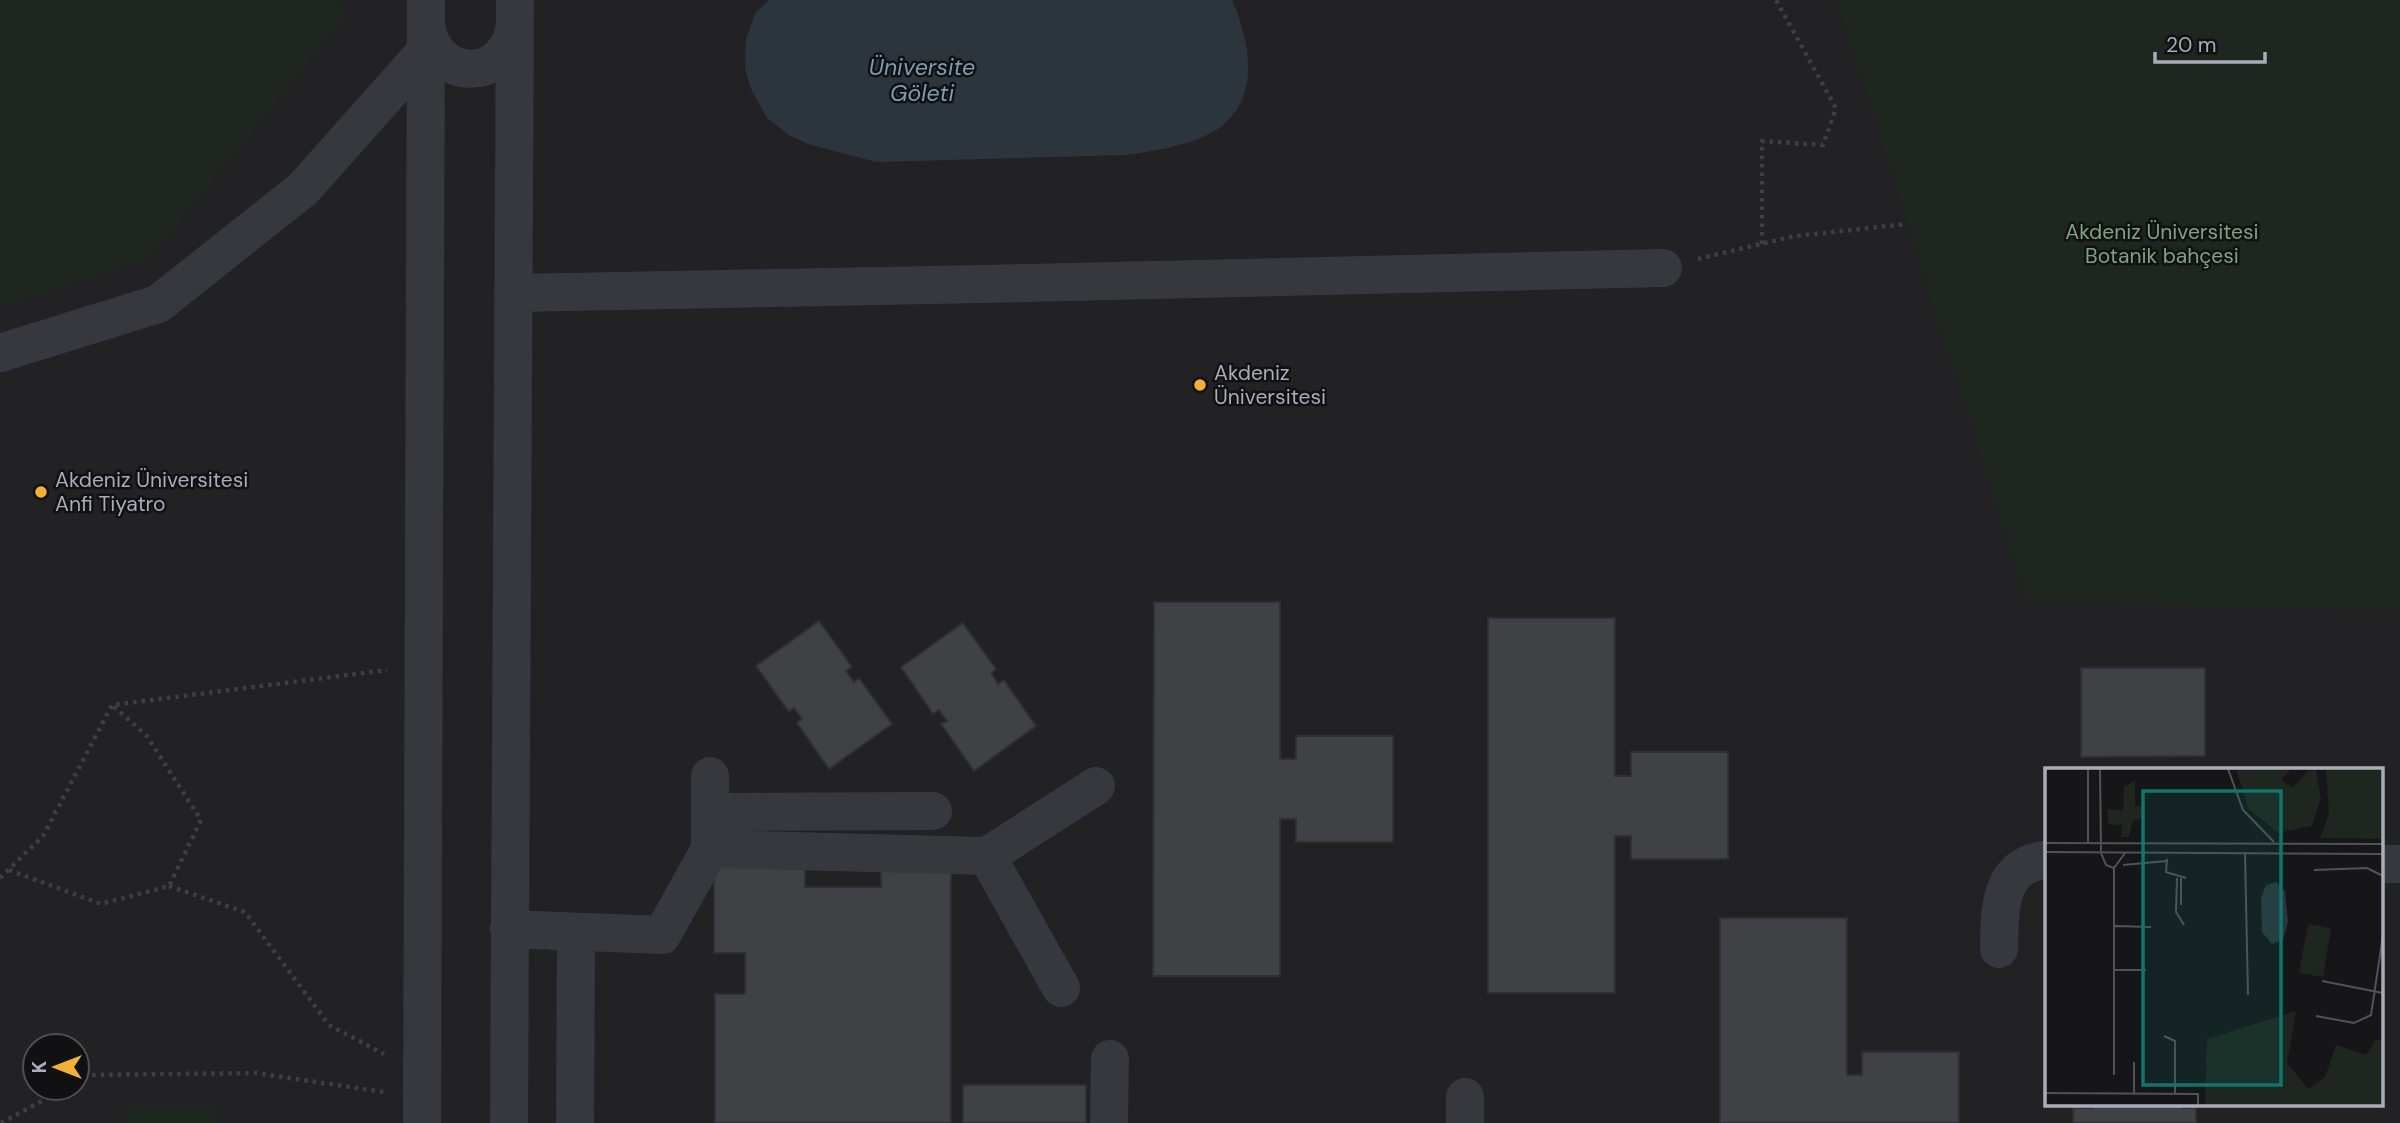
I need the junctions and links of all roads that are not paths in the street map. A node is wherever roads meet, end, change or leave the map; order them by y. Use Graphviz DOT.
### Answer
graph roads {
  1 [pos="512,8"];
  2 [pos="428,19"];
  3 [pos="1663,268"];
  4 [pos="513,293"];
  5 [pos="0,353"];
  6 [pos="1096,786"];
  7 [pos="933,811"];
  8 [pos="710,813"];
  9 [pos="987,856"];
  10 [pos="2045,860"];
  11 [pos="2382,863"];
  12 [pos="2400,864"];
  13 [pos="509,929"];
  14 [pos="576,932"];
  15 [pos="1999,949"];
  16 [pos="1061,988"];
  17 [pos="1110,1059"];
  18 [pos="422,1096"];
  19 [pos="509,1123"];
  20 [pos="575,1123"];
  21 [pos="1109,1123"];
  1 -- 2 [label="street"];
  1 -- 4 [label="street"];
  2 -- 5 [label="street"];
  2 -- 18 [label="street"];
  3 -- 4 [label="street"];
  4 -- 13 [label="street"];
  6 -- 9 [label="street"];
  7 -- 8 [label="street"];
  8 -- 9 [label="street"];
  8 -- 14 [label="street"];
  9 -- 16 [label="street"];
  10 -- 15 [label="street"];
  11 -- 12 [label="street"];
  13 -- 14 [label="street"];
  13 -- 19 [label="street"];
  14 -- 20 [label="street"];
  17 -- 21 [label="street"];
}
